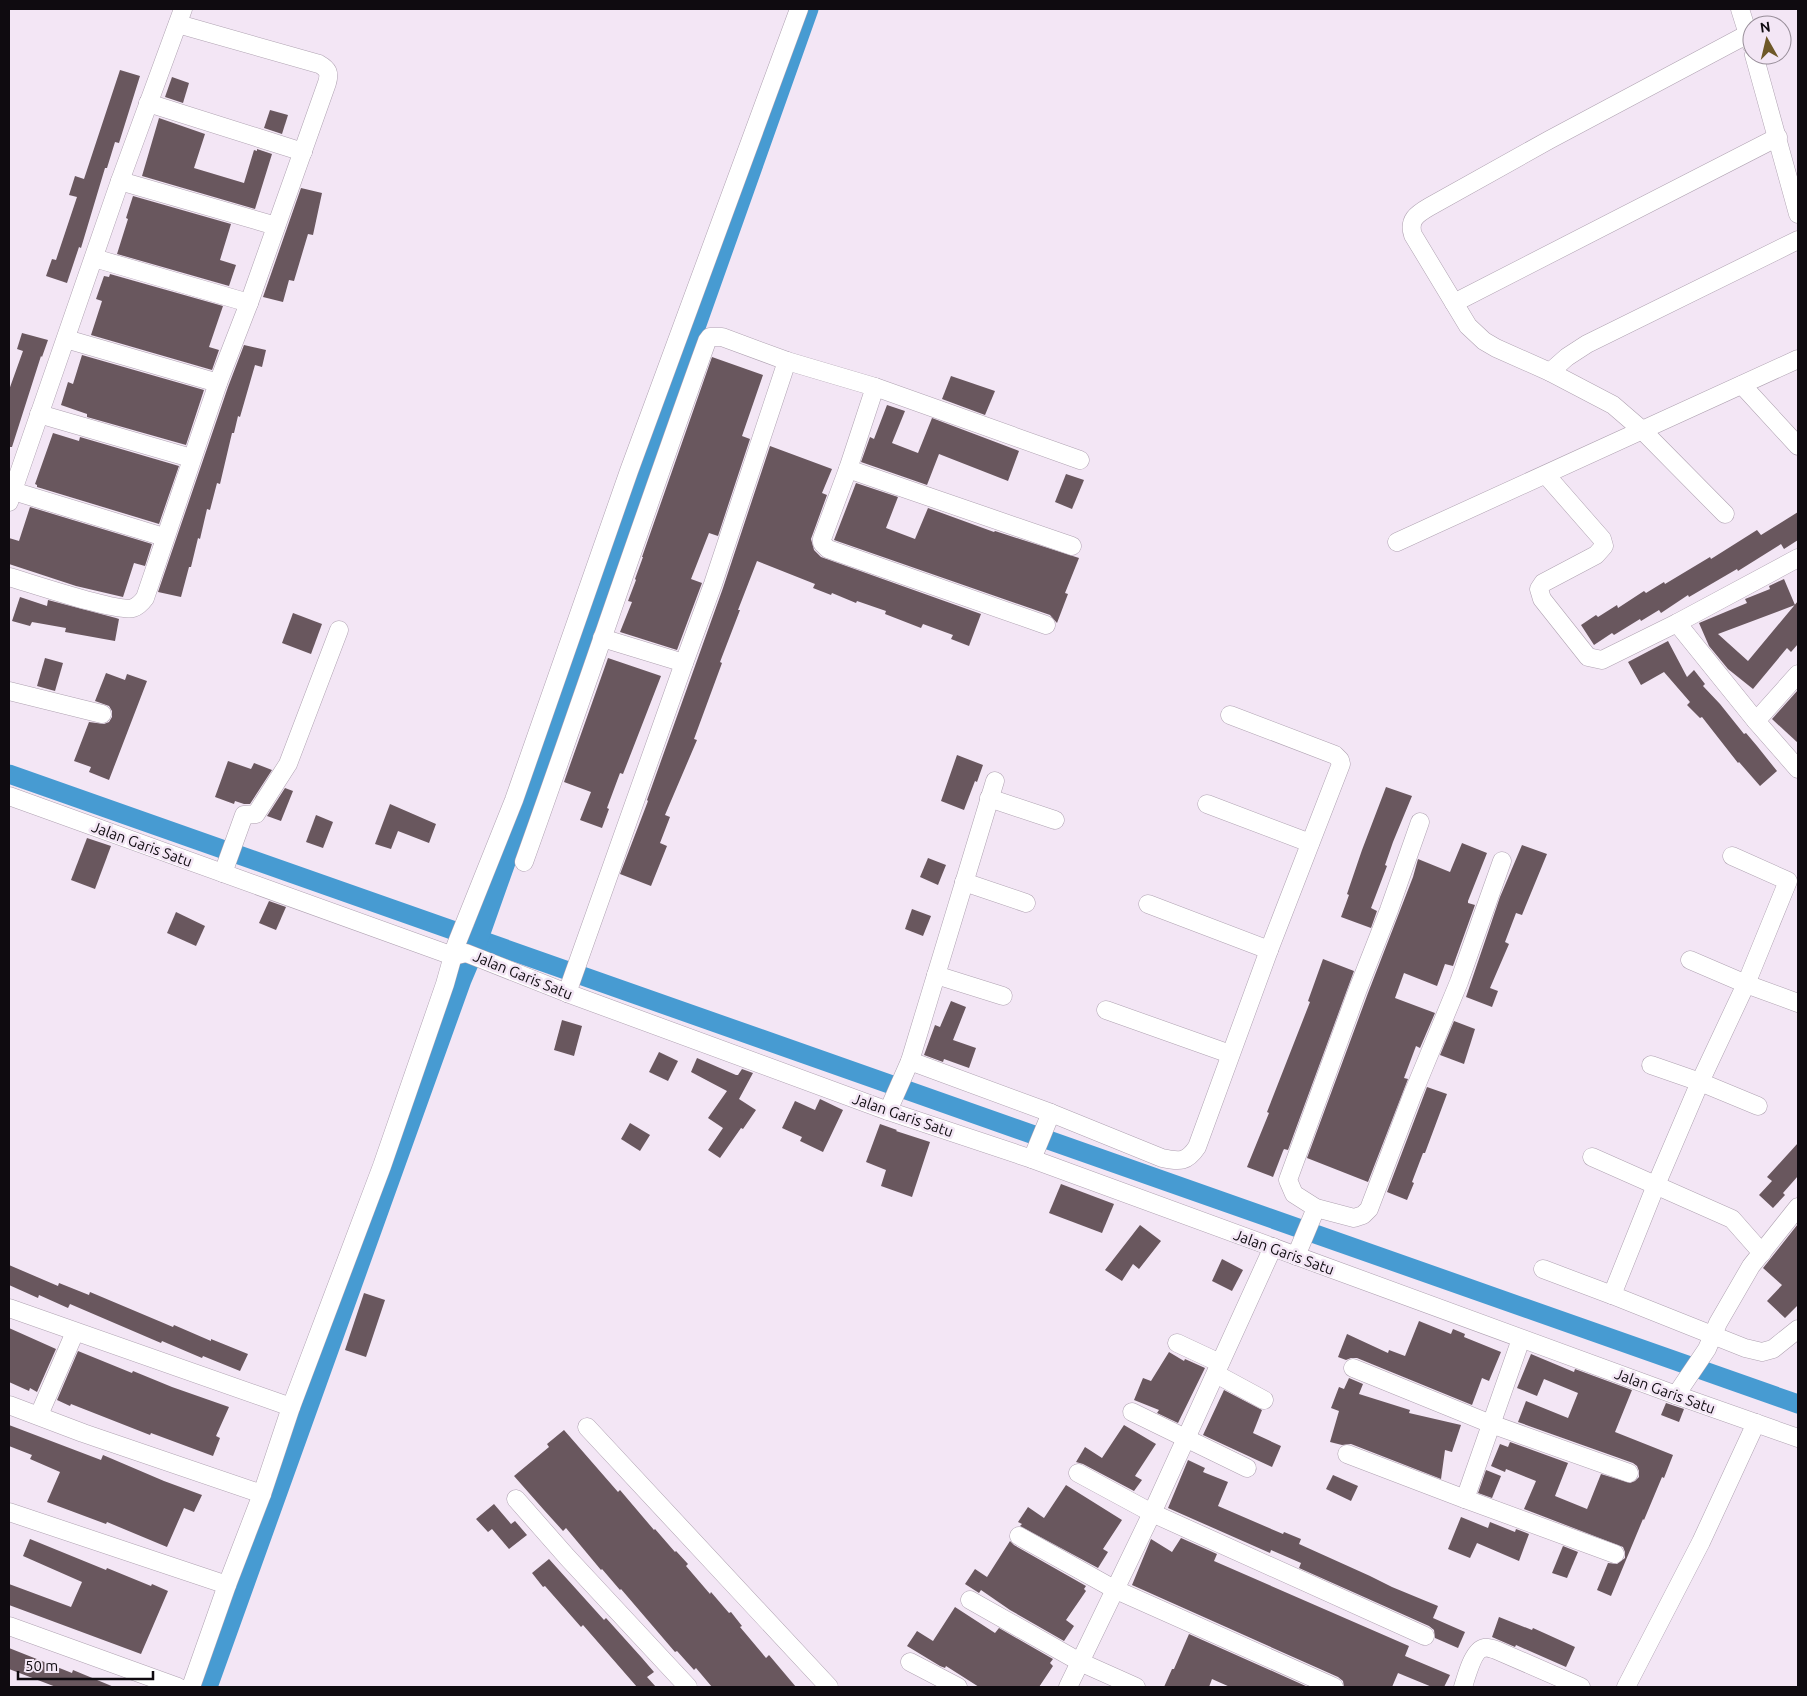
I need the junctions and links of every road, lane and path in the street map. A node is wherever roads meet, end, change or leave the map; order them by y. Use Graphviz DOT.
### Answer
graph roads {
  1 [pos="799,9"];
  2 [pos="180,16"];
  3 [pos="1742,45"];
  4 [pos="1757,65"];
  5 [pos="148,103"];
  6 [pos="1778,137"];
  7 [pos="303,152"];
  8 [pos="120,181"];
  9 [pos="1798,214"];
  10 [pos="276,226"];
  11 [pos="1798,240"];
  12 [pos="94,258"];
  13 [pos="249,303"];
  14 [pos="1454,303"];
  15 [pos="66,339"];
  16 [pos="1798,359"];
  17 [pos="787,360"];
  18 [pos="1550,372"];
  19 [pos="218,383"];
  20 [pos="1742,385"];
  21 [pos="875,387"];
  22 [pos="40,414"];
  23 [pos="1642,430"];
  24 [pos="1798,446"];
  25 [pos="191,458"];
  26 [pos="1080,460"];
  27 [pos="848,468"];
  28 [pos="1546,475"];
  29 [pos="11,497"];
  30 [pos="1725,514"];
  31 [pos="164,537"];
  32 [pos="1397,542"];
  33 [pos="1072,546"];
  34 [pos="1798,559"];
  35 [pos="9,577"];
  36 [pos="1677,623"];
  37 [pos="1046,625"];
  38 [pos="339,630"];
  39 [pos="602,638"];
  40 [pos="684,663"];
  41 [pos="1798,674"];
  42 [pos="9,691"];
  43 [pos="102,714"];
  44 [pos="1230,715"];
  45 [pos="1756,721"];
  46 [pos="1798,769"];
  47 [pos="994,781"];
  48 [pos="9,796"];
  49 [pos="989,798"];
  50 [pos="1207,804"];
  51 [pos="1055,820"];
  52 [pos="1420,822"];
  53 [pos="1310,843"];
  54 [pos="1732,856"];
  55 [pos="1502,861"];
  56 [pos="524,862"];
  57 [pos="223,873"];
  58 [pos="964,882"];
  59 [pos="1793,883"];
  60 [pos="1026,903"];
  61 [pos="1148,904"];
  62 [pos="1269,950"];
  63 [pos="464,953"];
  64 [pos="1690,960"];
  65 [pos="936,975"];
  66 [pos="1746,984"];
  67 [pos="569,988"];
  68 [pos="1003,996"];
  69 [pos="1798,1003"];
  70 [pos="1106,1010"];
  71 [pos="1230,1054"];
  72 [pos="1651,1065"];
  73 [pos="908,1067"];
  74 [pos="1700,1082"];
  75 [pos="891,1106"];
  76 [pos="1758,1106"];
  77 [pos="1049,1118"];
  78 [pos="1034,1155"];
  79 [pos="1592,1157"];
  80 [pos="1656,1185"];
  81 [pos="1798,1208"];
  82 [pos="1314,1214"];
  83 [pos="1273,1248"];
  84 [pos="1298,1252"];
  85 [pos="1762,1253"];
  86 [pos="1543,1269"];
  87 [pos="1612,1295"];
  88 [pos="9,1308"];
  89 [pos="1798,1329"];
  90 [pos="74,1332"];
  91 [pos="1521,1339"];
  92 [pos="1710,1342"];
  93 [pos="1177,1343"];
  94 [pos="1218,1368"];
  95 [pos="1353,1368"];
  96 [pos="1676,1395"];
  97 [pos="1264,1400"];
  98 [pos="9,1405"];
  99 [pos="291,1408"];
  100 [pos="1132,1412"];
  101 [pos="39,1415"];
  102 [pos="1756,1423"];
  103 [pos="1492,1424"];
  104 [pos="587,1427"];
  105 [pos="1186,1438"];
  106 [pos="1798,1438"];
  107 [pos="1347,1454"];
  108 [pos="1247,1468"];
  109 [pos="1078,1473"];
  110 [pos="1629,1473"];
  111 [pos="262,1494"];
  112 [pos="1465,1498"];
  113 [pos="516,1499"];
  114 [pos="9,1512"];
  115 [pos="1152,1514"];
  116 [pos="1019,1536"];
  117 [pos="1616,1554"];
  118 [pos="227,1585"];
  119 [pos="1114,1589"];
  120 [pos="970,1600"];
  121 [pos="9,1626"];
  122 [pos="1425,1636"];
  123 [pos="910,1662"];
  124 [pos="1080,1662"];
  125 [pos="1548,1680"];
  126 [pos="178,1687"];
  127 [pos="191,1687"];
  128 [pos="688,1687"];
  129 [pos="830,1687"];
  130 [pos="958,1687"];
  131 [pos="1068,1687"];
  132 [pos="1136,1687"];
  133 [pos="1334,1687"];
  134 [pos="1463,1687"];
  135 [pos="1581,1687"];
  136 [pos="1626,1687"];
  1 -- 63 [label="street"];
  2 -- 5 [label="street"];
  2 -- 7 [label="street"];
  3 -- 14 [label="street"];
  4 -- 6 [label="street"];
  5 -- 7 [label="street"];
  5 -- 8 [label="street"];
  6 -- 9 [label="street"];
  6 -- 14 [label="street"];
  7 -- 10 [label="street"];
  8 -- 10 [label="street"];
  8 -- 12 [label="street"];
  10 -- 13 [label="street"];
  11 -- 18 [label="street"];
  12 -- 13 [label="street"];
  12 -- 15 [label="street"];
  13 -- 19 [label="street"];
  14 -- 18 [label="street"];
  15 -- 19 [label="street"];
  15 -- 22 [label="street"];
  16 -- 20 [label="street"];
  17 -- 21 [label="street"];
  17 -- 39 [label="street"];
  17 -- 40 [label="street"];
  18 -- 23 [label="street"];
  19 -- 25 [label="street"];
  20 -- 23 [label="street"];
  20 -- 24 [label="street"];
  21 -- 26 [label="street"];
  21 -- 27 [label="street"];
  22 -- 25 [label="street"];
  22 -- 29 [label="street"];
  23 -- 28 [label="street"];
  23 -- 30 [label="street"];
  25 -- 31 [label="street"];
  27 -- 33 [label="street"];
  27 -- 37 [label="street"];
  28 -- 32 [label="street"];
  28 -- 36 [label="street"];
  29 -- 31 [label="street"];
  31 -- 35 [label="street"];
  34 -- 36 [label="street"];
  36 -- 45 [label="street"];
  38 -- 57 [label="street"];
  39 -- 40 [label="street"];
  39 -- 56 [label="street"];
  40 -- 67 [label="street"];
  41 -- 45 [label="street"];
  42 -- 43 [label="street"];
  44 -- 53 [label="street"];
  45 -- 46 [label="street"];
  47 -- 49 [label="street"];
  48 -- 57 [label="street, Jalan Garis Satu"];
  49 -- 51 [label="street"];
  49 -- 58 [label="street"];
  50 -- 53 [label="street"];
  52 -- 82 [label="street"];
  53 -- 62 [label="street"];
  54 -- 59 [label="street"];
  55 -- 82 [label="street"];
  57 -- 63 [label="street, Jalan Garis Satu"];
  58 -- 60 [label="street"];
  58 -- 65 [label="street"];
  59 -- 66 [label="street"];
  61 -- 62 [label="street"];
  62 -- 71 [label="street"];
  63 -- 67 [label="street, Jalan Garis Satu"];
  63 -- 99 [label="street"];
  64 -- 66 [label="street"];
  65 -- 68 [label="street"];
  65 -- 73 [label="street"];
  66 -- 69 [label="street"];
  66 -- 74 [label="street"];
  67 -- 75 [label="street, Jalan Garis Satu"];
  70 -- 71 [label="street"];
  71 -- 77 [label="street"];
  72 -- 74 [label="street"];
  73 -- 75 [label="street"];
  73 -- 77 [label="street"];
  74 -- 76 [label="street"];
  74 -- 80 [label="street"];
  75 -- 78 [label="street, Jalan Garis Satu"];
  77 -- 78 [label="street"];
  78 -- 83 [label="street, Jalan Garis Satu"];
  79 -- 80 [label="street"];
  80 -- 85 [label="street"];
  80 -- 87 [label="street"];
  81 -- 85 [label="street"];
  82 -- 84 [label="street"];
  83 -- 84 [label="street, Jalan Garis Satu"];
  83 -- 94 [label="street"];
  84 -- 91 [label="street, Jalan Garis Satu"];
  85 -- 92 [label="street"];
  86 -- 87 [label="street"];
  87 -- 92 [label="street"];
  88 -- 90 [label="street"];
  89 -- 92 [label="street"];
  90 -- 99 [label="street"];
  90 -- 101 [label="street"];
  91 -- 96 [label="street, Jalan Garis Satu"];
  91 -- 103 [label="street"];
  92 -- 96 [label="street"];
  93 -- 94 [label="street"];
  94 -- 97 [label="street"];
  94 -- 105 [label="street"];
  95 -- 103 [label="street"];
  96 -- 102 [label="street, Jalan Garis Satu"];
  98 -- 101 [label="street"];
  99 -- 111 [label="street"];
  100 -- 105 [label="street"];
  101 -- 111 [label="street"];
  102 -- 106 [label="street, Jalan Garis Satu"];
  102 -- 136 [label="street"];
  103 -- 110 [label="street"];
  103 -- 112 [label="street"];
  104 -- 129 [label="street"];
  105 -- 108 [label="street"];
  105 -- 115 [label="street"];
  107 -- 112 [label="street"];
  109 -- 115 [label="street"];
  111 -- 118 [label="street"];
  112 -- 117 [label="street"];
  113 -- 128 [label="street"];
  114 -- 118 [label="street"];
  115 -- 119 [label="street"];
  115 -- 122 [label="street"];
  116 -- 119 [label="street"];
  118 -- 127 [label="street"];
  119 -- 124 [label="street"];
  119 -- 133 [label="street"];
  120 -- 124 [label="street"];
  121 -- 126 [label="street"];
  123 -- 130 [label="street"];
  124 -- 131 [label="street"];
  124 -- 132 [label="street"];
  125 -- 134 [label="street"];
  125 -- 135 [label="street"];
}
